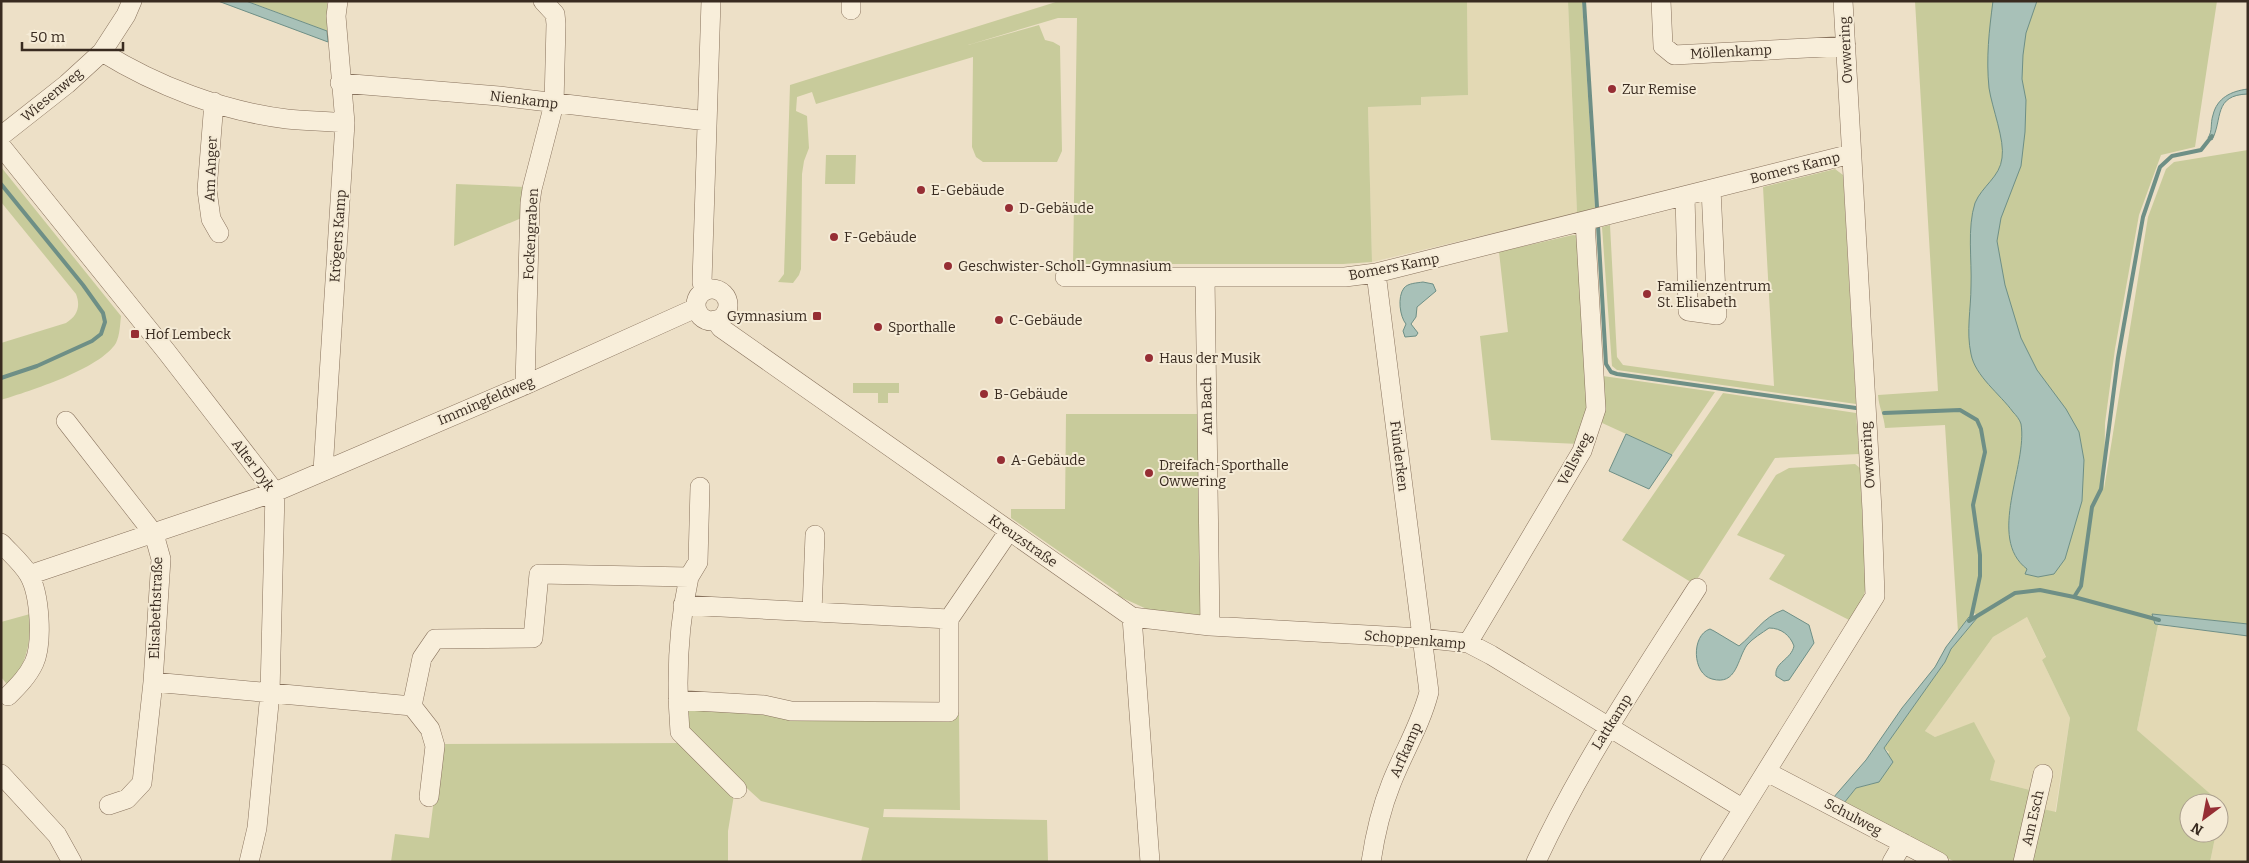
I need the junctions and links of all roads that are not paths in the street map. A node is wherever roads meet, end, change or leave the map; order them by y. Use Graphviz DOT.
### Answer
graph roads {
  1 [pos="132,1"];
  2 [pos="338,1"];
  3 [pos="543,1"];
  4 [pos="711,1"];
  5 [pos="1661,1"];
  6 [pos="1843,1"];
  7 [pos="1846,46"];
  8 [pos="102,52"];
  9 [pos="340,83"];
  10 [pos="214,102"];
  11 [pos="554,104"];
  12 [pos="707,120"];
  13 [pos="345,122"];
  14 [pos="1,136"];
  15 [pos="1,146"];
  16 [pos="1851,154"];
  17 [pos="1711,189"];
  18 [pos="1685,196"];
  19 [pos="1585,221"];
  20 [pos="219,233"];
  21 [pos="1376,273"];
  22 [pos="1065,277"];
  23 [pos="1205,277"];
  24 [pos="700,299"];
  25 [pos="715,320"];
  26 [pos="525,385"];
  27 [pos="66,421"];
  28 [pos="323,471"];
  29 [pos="700,487"];
  30 [pos="276,492"];
  31 [pos="1009,532"];
  32 [pos="154,534"];
  33 [pos="814,534"];
  34 [pos="1,543"];
  35 [pos="29,575"];
  36 [pos="689,577"];
  37 [pos="1698,588"];
  38 [pos="683,605"];
  39 [pos="812,612"];
  40 [pos="1132,617"];
  41 [pos="949,619"];
  42 [pos="1210,626"];
  43 [pos="1421,638"];
  44 [pos="1468,643"];
  45 [pos="153,682"];
  46 [pos="270,693"];
  47 [pos="8,696"];
  48 [pos="678,700"];
  49 [pos="412,706"];
  50 [pos="1608,727"];
  51 [pos="1766,772"];
  52 [pos="1,774"];
  53 [pos="2043,774"];
  54 [pos="736,789"];
  55 [pos="430,797"];
  56 [pos="109,805"];
  57 [pos="1742,808"];
  58 [pos="1903,843"];
  59 [pos="72,862"];
  60 [pos="249,862"];
  61 [pos="1150,862"];
  62 [pos="1371,862"];
  63 [pos="1536,862"];
  64 [pos="1710,862"];
  65 [pos="1892,862"];
  66 [pos="1939,862"];
  67 [pos="2023,862"];
  1 -- 8 [label="street, Wiesenweg"];
  2 -- 9 [label="street, Krögers Kamp"];
  3 -- 11 [label="street, Fockengraben"];
  4 -- 12 [label="street"];
  5 -- 7 [label="street, Möllenkamp"];
  6 -- 7 [label="street, Owwering"];
  7 -- 16 [label="street, Owwering"];
  8 -- 10 [label="street"];
  8 -- 14 [label="street, Wiesenweg"];
  9 -- 11 [label="street, Nienkamp"];
  9 -- 13 [label="street, Krögers Kamp"];
  10 -- 13 [label="street"];
  10 -- 20 [label="street, Am Anger"];
  11 -- 12 [label="street, Nienkamp"];
  11 -- 26 [label="street, Fockengraben"];
  12 -- 24 [label="street"];
  13 -- 28 [label="street, Krögers Kamp"];
  15 -- 30 [label="street, Alter Dyk"];
  16 -- 17 [label="street, Bomers Kamp"];
  16 -- 51 [label="street, Owwering"];
  17 -- 18 [label="street, Bomers Kamp"];
  17 -- 18 [label="street"];
  18 -- 19 [label="street, Bomers Kamp"];
  19 -- 21 [label="street, Bomers Kamp"];
  19 -- 44 [label="street, Vellsweg"];
  21 -- 23 [label="street, Bomers Kamp"];
  21 -- 43 [label="street, Fünderken"];
  22 -- 23 [label="street, Bomers Kamp"];
  23 -- 42 [label="street, Am Bach"];
  24 -- 25 [label="street"];
  24 -- 25 [label="street"];
  24 -- 26 [label="street, Immingfeldweg"];
  25 -- 31 [label="street, Kreuzstraße"];
  26 -- 28 [label="street, Immingfeldweg"];
  27 -- 32 [label="street, Elisabethstraße"];
  28 -- 30 [label="street, Immingfeldweg"];
  29 -- 36 [label="street"];
  30 -- 32 [label="street, Elisabethstraße"];
  30 -- 46 [label="street, Alter Dyk"];
  31 -- 40 [label="street, Kreuzstraße"];
  31 -- 41 [label="street"];
  32 -- 35 [label="street, Elisabethstraße"];
  32 -- 45 [label="street, Elisabethstraße"];
  33 -- 39 [label="street"];
  34 -- 35 [label="street"];
  35 -- 47 [label="street"];
  36 -- 38 [label="street"];
  36 -- 49 [label="street"];
  37 -- 50 [label="street, Lattkamp"];
  38 -- 39 [label="street"];
  38 -- 48 [label="street"];
  39 -- 41 [label="street"];
  40 -- 42 [label="street, Schoppenkamp"];
  40 -- 61 [label="street"];
  41 -- 48 [label="street"];
  42 -- 43 [label="street, Schoppenkamp"];
  43 -- 44 [label="street, Schoppenkamp"];
  43 -- 62 [label="street, Arfkamp"];
  44 -- 50 [label="street, Schoppenkamp"];
  45 -- 46 [label="street"];
  45 -- 56 [label="street, Elisabethstraße"];
  46 -- 49 [label="street"];
  46 -- 60 [label="street, Alter Dyk"];
  48 -- 54 [label="street"];
  49 -- 55 [label="street"];
  50 -- 57 [label="street, Schoppenkamp"];
  50 -- 63 [label="street, Lattkamp"];
  51 -- 57 [label="street, Owwering"];
  51 -- 58 [label="street, Schulweg"];
  52 -- 59 [label="street"];
  53 -- 67 [label="street, Am Esch"];
  57 -- 64 [label="street, Owwering"];
  58 -- 65 [label="street"];
  58 -- 66 [label="street, Schulweg"];
}
